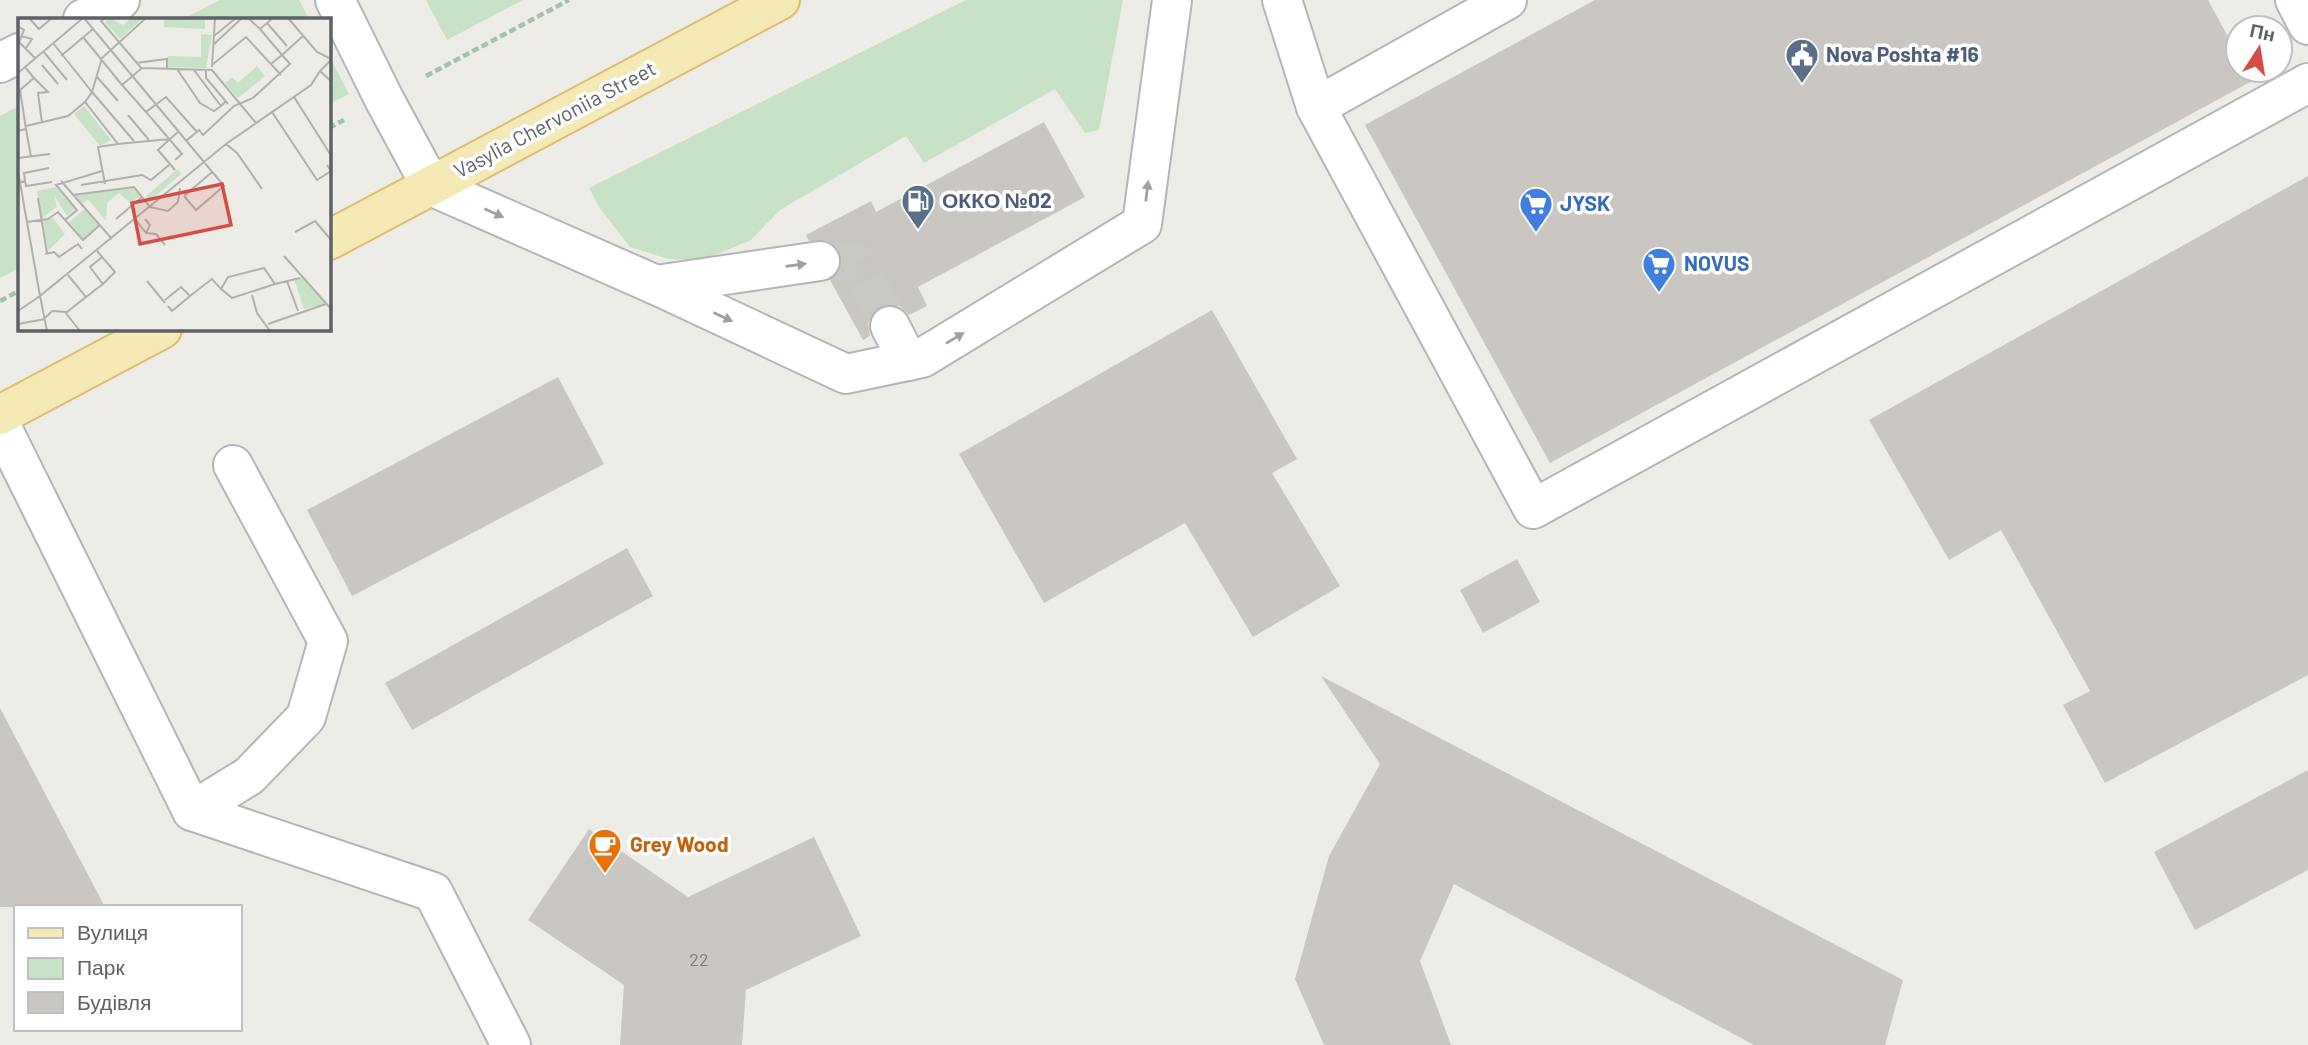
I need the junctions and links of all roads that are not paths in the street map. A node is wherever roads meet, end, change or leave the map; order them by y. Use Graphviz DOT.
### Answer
graph roads {
  1 [pos="120,0"];
  2 [pos="335,0"];
  3 [pos="780,0"];
  4 [pos="1172,0"];
  5 [pos="1282,0"];
  6 [pos="1507,0"];
  7 [pos="2295,0"];
  8 [pos="85,18"];
  9 [pos="2308,24"];
  10 [pos="18,54"];
  11 [pos="0,63"];
  12 [pos="2308,83"];
  13 [pos="1316,107"];
  14 [pos="431,186"];
  15 [pos="331,239"];
  16 [pos="820,261"];
  17 [pos="656,285"];
  18 [pos="890,326"];
  19 [pos="158,331"];
  20 [pos="908,361"];
  21 [pos="0,415"];
  22 [pos="0,424"];
  23 [pos="233,465"];
  24 [pos="192,811"];
  25 [pos="511,1045"];
  1 -- 8 [label="lane"];
  2 -- 14 [label="lane"];
  3 -- 14 [label="main road, Vasylia Chervoniia Street"];
  20 -- 4 [label="lane, one-way"];
  5 -- 13 [label="lane"];
  6 -- 13 [label="lane"];
  7 -- 9 [label="lane"];
  10 -- 11 [label="lane"];
  12 -- 13 [label="lane"];
  14 -- 15 [label="main road, Vasylia Chervoniia Street"];
  14 -- 17 [label="lane, one-way"];
  17 -- 16 [label="lane, one-way"];
  17 -- 20 [label="lane, one-way"];
  18 -- 20 [label="lane"];
  19 -- 21 [label="main road"];
  22 -- 24 [label="lane"];
  23 -- 24 [label="lane"];
  24 -- 25 [label="lane"];
}
